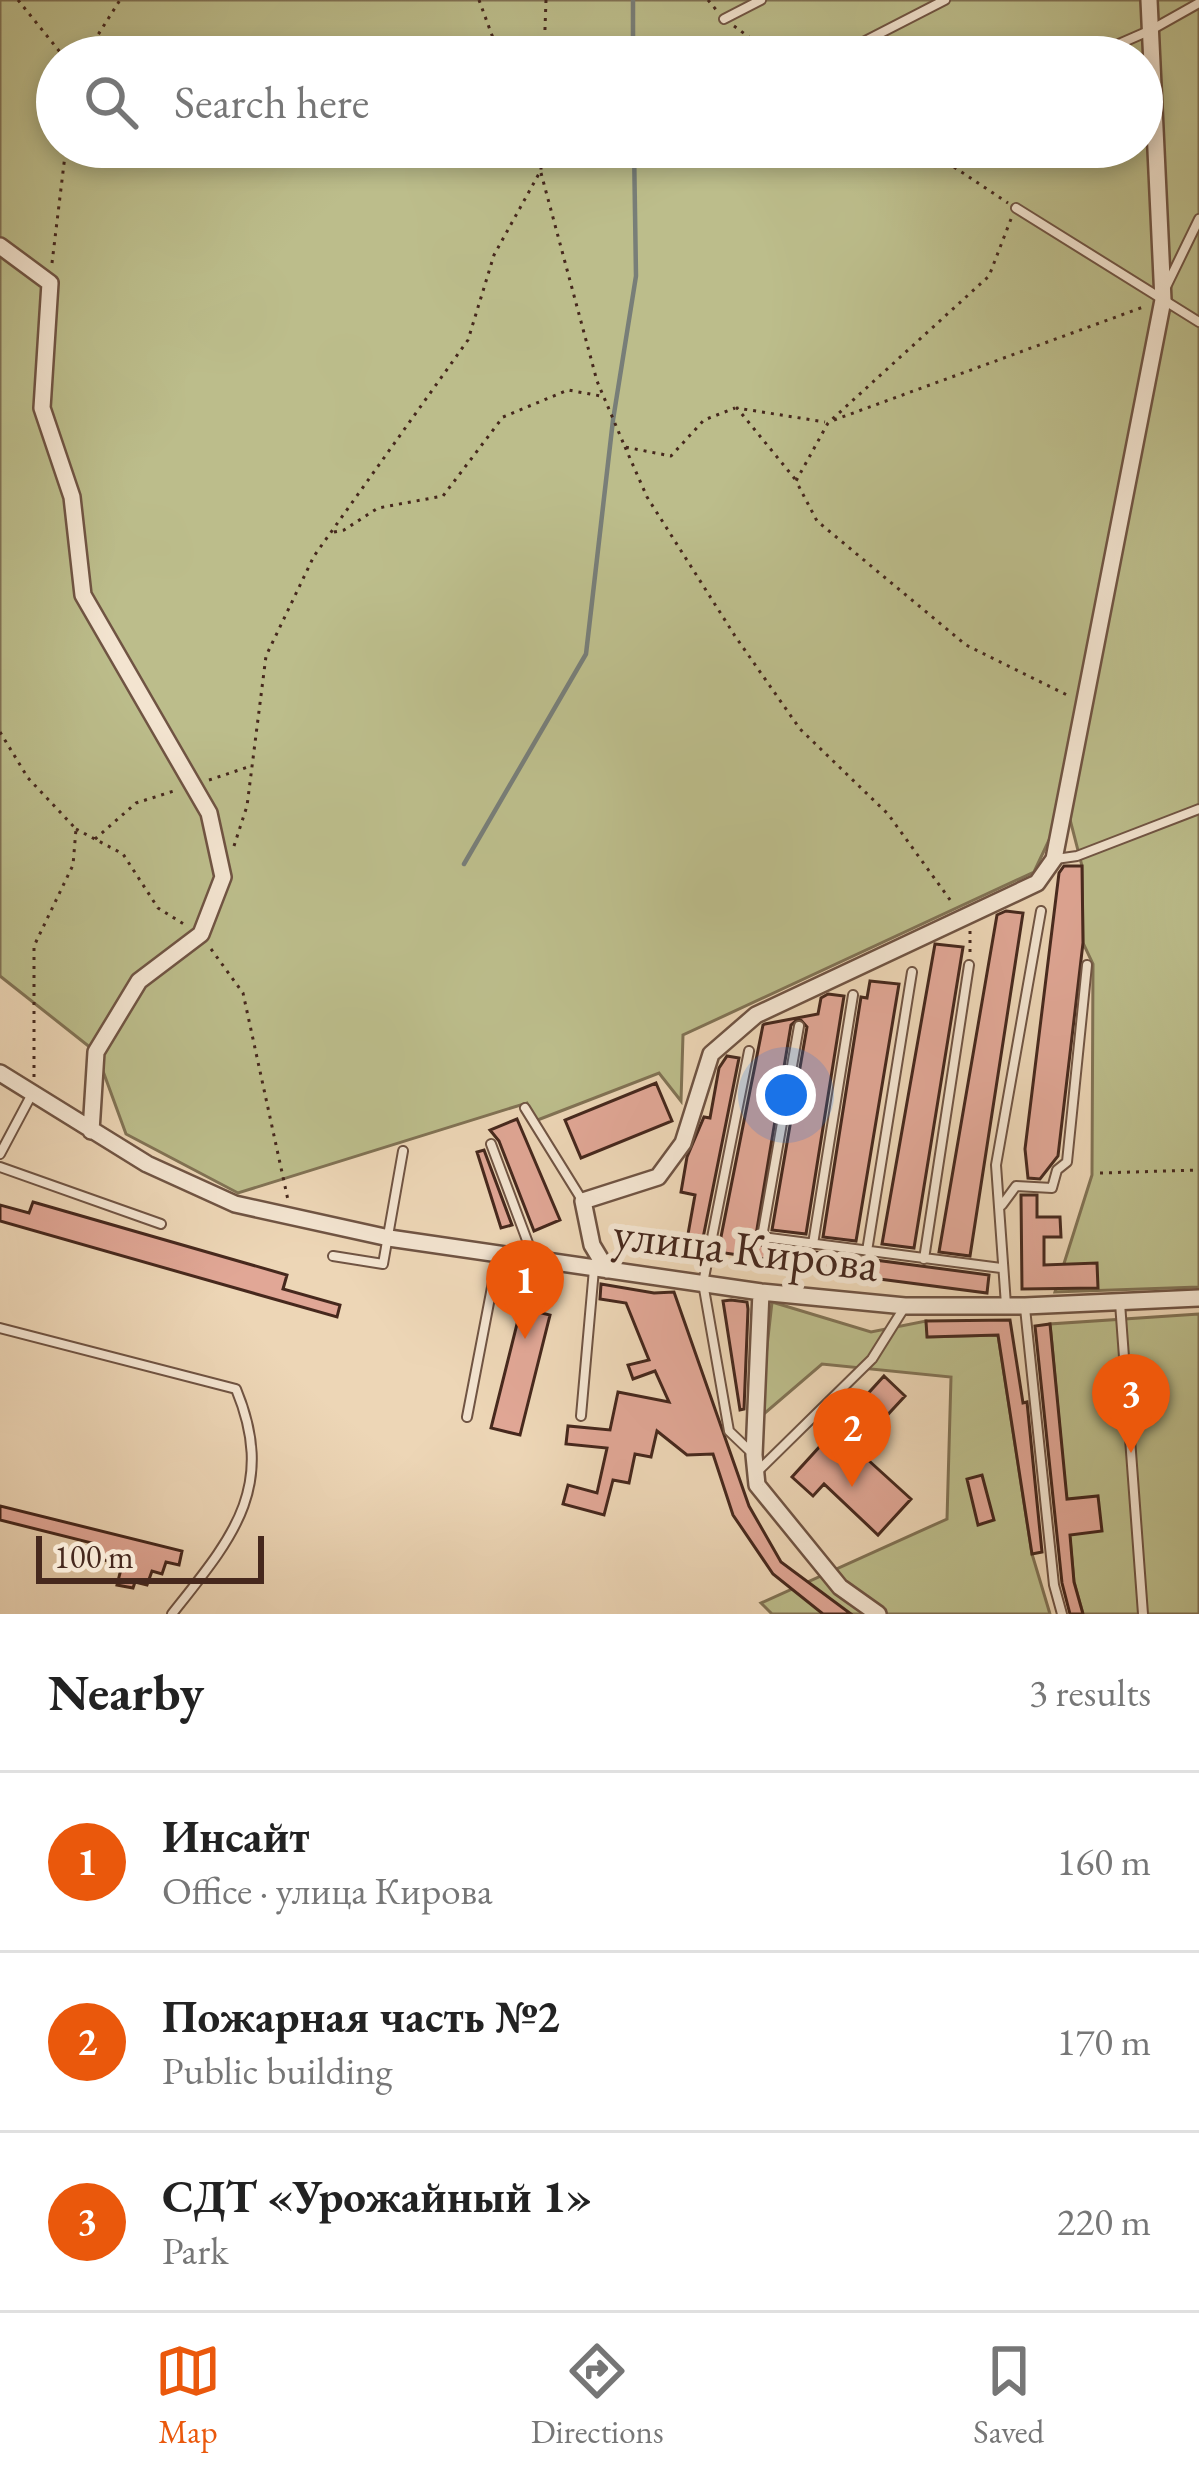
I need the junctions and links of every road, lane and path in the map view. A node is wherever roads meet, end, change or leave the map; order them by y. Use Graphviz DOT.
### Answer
graph roads {
  1 [pos="18,0"];
  2 [pos="119,0"];
  3 [pos="479,0"];
  4 [pos="546,0"];
  5 [pos="708,0"];
  6 [pos="761,0"];
  7 [pos="945,0"];
  8 [pos="1150,0"];
  9 [pos="1199,3"];
  10 [pos="724,19"];
  11 [pos="1151,30"];
  12 [pos="47,36"];
  13 [pos="97,36"];
  14 [pos="492,36"];
  15 [pos="545,36"];
  16 [pos="747,36"];
  17 [pos="875,36"];
  18 [pos="1137,36"];
  19 [pos="1151,36"];
  20 [pos="64,168"];
  21 [pos="956,168"];
  22 [pos="1157,168"];
  23 [pos="541,170"];
  24 [pos="1016,208"];
  25 [pos="1199,219"];
  26 [pos="0,246"];
  27 [pos="50,283"];
  28 [pos="1162,296"];
  29 [pos="1199,321"];
  30 [pos="603,397"];
  31 [pos="737,408"];
  32 [pos="828,423"];
  33 [pos="626,447"];
  34 [pos="796,481"];
  35 [pos="331,532"];
  36 [pos="1087,705"];
  37 [pos="0,732"];
  38 [pos="253,765"];
  39 [pos="193,785"];
  40 [pos="1199,809"];
  41 [pos="76,829"];
  42 [pos="94,839"];
  43 [pos="1054,860"];
  44 [pos="223,878"];
  45 [pos="1041,911"];
  46 [pos="964,917"];
  47 [pos="201,934"];
  48 [pos="1087,964"];
  49 [pos="969,965"];
  50 [pos="912,972"];
  51 [pos="853,995"];
  52 [pos="799,1026"];
  53 [pos="749,1051"];
  54 [pos="0,1073"];
  55 [pos="34,1091"];
  56 [pos="525,1108"];
  57 [pos="91,1131"];
  58 [pos="491,1144"];
  59 [pos="403,1151"];
  60 [pos="0,1154"];
  61 [pos="0,1167"];
  62 [pos="1199,1170"];
  63 [pos="1100,1173"];
  64 [pos="583,1202"];
  65 [pos="1001,1206"];
  66 [pos="292,1220"];
  67 [pos="161,1224"];
  68 [pos="388,1238"];
  69 [pos="812,1244"];
  70 [pos="867,1251"];
  71 [pos="333,1256"];
  72 [pos="498,1256"];
  73 [pos="924,1258"];
  74 [pos="535,1261"];
  75 [pos="1001,1268"];
  76 [pos="601,1269"];
  77 [pos="703,1283"];
  78 [pos="761,1292"];
  79 [pos="1199,1298"];
  80 [pos="1119,1302"];
  81 [pos="905,1306"];
  82 [pos="1025,1306"];
  83 [pos="1006,1307"];
  84 [pos="0,1328"];
  85 [pos="581,1416"];
  86 [pos="467,1418"];
  87 [pos="754,1455"];
  88 [pos="754,1475"];
  89 [pos="172,1614"];
  90 [pos="878,1614"];
  91 [pos="1062,1614"];
  92 [pos="1143,1614"];
  1 -- 12 [label="path"];
  2 -- 13 [label="path"];
  3 -- 14 [label="path"];
  4 -- 15 [label="path"];
  5 -- 10 [label="path"];
  6 -- 10 [label="lane"];
  7 -- 17 [label="lane"];
  8 -- 11 [label="street"];
  9 -- 11 [label="lane"];
  10 -- 16 [label="path"];
  11 -- 18 [label="lane"];
  11 -- 19 [label="street"];
  20 -- 27 [label="path"];
  21 -- 24 [label="path"];
  22 -- 28 [label="street"];
  23 -- 30 [label="path"];
  23 -- 35 [label="path"];
  24 -- 28 [label="lane"];
  24 -- 32 [label="path"];
  25 -- 28 [label="lane"];
  26 -- 27 [label="street"];
  27 -- 39 [label="street"];
  28 -- 29 [label="lane"];
  28 -- 32 [label="path"];
  28 -- 36 [label="street"];
  30 -- 33 [label="path"];
  30 -- 35 [label="path"];
  31 -- 32 [label="path"];
  31 -- 33 [label="path"];
  31 -- 34 [label="path"];
  32 -- 34 [label="path"];
  33 -- 46 [label="path"];
  34 -- 36 [label="path"];
  35 -- 38 [label="path"];
  36 -- 43 [label="street"];
  37 -- 41 [label="path"];
  38 -- 39 [label="path"];
  38 -- 44 [label="path"];
  39 -- 42 [label="path"];
  39 -- 44 [label="street"];
  40 -- 43 [label="lane"];
  41 -- 42 [label="path"];
  41 -- 55 [label="path"];
  42 -- 47 [label="path"];
  43 -- 46 [label="street"];
  44 -- 47 [label="street"];
  45 -- 65 [label="lane"];
  46 -- 49 [label="path"];
  46 -- 64 [label="street"];
  47 -- 57 [label="street"];
  47 -- 66 [label="path"];
  48 -- 65 [label="lane"];
  49 -- 73 [label="lane"];
  50 -- 70 [label="lane"];
  51 -- 69 [label="lane"];
  52 -- 69 [label="lane"];
  53 -- 77 [label="lane"];
  54 -- 55 [label="street, улица Кирова"];
  55 -- 57 [label="street, улица Кирова"];
  55 -- 60 [label="lane"];
  56 -- 64 [label="lane"];
  57 -- 66 [label="street, улица Кирова"];
  58 -- 74 [label="lane"];
  59 -- 68 [label="lane"];
  61 -- 67 [label="lane"];
  62 -- 63 [label="path"];
  64 -- 76 [label="street"];
  65 -- 75 [label="lane"];
  66 -- 68 [label="street, улица Кирова"];
  68 -- 71 [label="lane"];
  68 -- 72 [label="street, улица Кирова"];
  69 -- 70 [label="lane"];
  70 -- 73 [label="lane"];
  72 -- 74 [label="street, улица Кирова"];
  72 -- 86 [label="lane"];
  73 -- 75 [label="lane"];
  74 -- 76 [label="street, улица Кирова"];
  75 -- 83 [label="lane"];
  76 -- 77 [label="street, улица Кирова"];
  76 -- 85 [label="lane"];
  77 -- 78 [label="street, улица Кирова"];
  77 -- 87 [label="lane"];
  78 -- 81 [label="street, улица Кирова"];
  78 -- 87 [label="street"];
  79 -- 80 [label="street, улица Кирова"];
  80 -- 82 [label="street, улица Кирова"];
  80 -- 92 [label="lane"];
  81 -- 83 [label="street, улица Кирова"];
  81 -- 88 [label="lane"];
  82 -- 83 [label="street, улица Кирова"];
  82 -- 91 [label="lane"];
  84 -- 89 [label="lane"];
  87 -- 88 [label="street"];
  88 -- 90 [label="street"];
}
